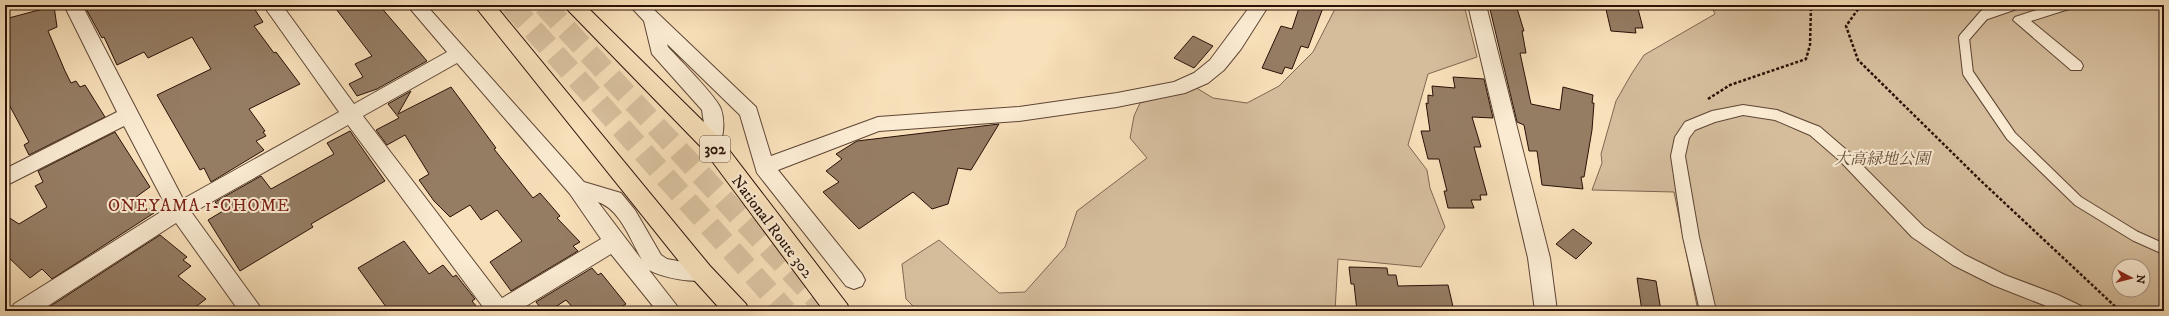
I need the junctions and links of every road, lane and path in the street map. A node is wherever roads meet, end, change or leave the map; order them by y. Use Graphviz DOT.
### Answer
graph roads {
  1 [pos="73,5"];
  2 [pos="272,5"];
  3 [pos="416,5"];
  4 [pos="484,5"];
  5 [pos="573,5"];
  6 [pos="638,5"];
  7 [pos="1260,5"];
  8 [pos="1476,5"];
  9 [pos="1820,5"];
  10 [pos="1861,5"];
  11 [pos="2013,5"];
  12 [pos="2067,5"];
  13 [pos="653,19"];
  14 [pos="686,52"];
  15 [pos="458,54"];
  16 [pos="2076,66"];
  17 [pos="680,75"];
  18 [pos="351,114"];
  19 [pos="128,115"];
  20 [pos="1690,126"];
  21 [pos="711,143"];
  22 [pos="764,167"];
  23 [pos="5,178"];
  24 [pos="577,188"];
  25 [pos="179,211"];
  26 [pos="614,242"];
  27 [pos="2164,249"];
  28 [pos="702,273"];
  29 [pos="854,280"];
  30 [pos="245,308"];
  31 [pos="22,311"];
  32 [pos="499,311"];
  33 [pos="670,311"];
  34 [pos="737,311"];
  35 [pos="838,311"];
  36 [pos="1546,311"];
  37 [pos="1708,311"];
  38 [pos="2075,311"];
  39 [pos="2120,311"];
  1 -- 19 [label="street"];
  2 -- 18 [label="street"];
  3 -- 15 [label="street"];
  4 -- 28 [label="highway"];
  5 -- 21 [label="highway, National Route 302 / 302"];
  6 -- 13 [label="street"];
  7 -- 22 [label="street"];
  8 -- 36 [label="street"];
  9 -- 20 [label="path"];
  10 -- 39 [label="path"];
  11 -- 27 [label="lane"];
  12 -- 16 [label="street"];
  13 -- 14 [label="street"];
  13 -- 17 [label="street"];
  14 -- 17 [label="street"];
  14 -- 22 [label="street"];
  15 -- 18 [label="street"];
  15 -- 24 [label="street"];
  17 -- 21 [label="street"];
  18 -- 25 [label="street"];
  18 -- 32 [label="street"];
  19 -- 23 [label="street"];
  19 -- 25 [label="street"];
  20 -- 37 [label="street"];
  20 -- 38 [label="street"];
  21 -- 35 [label="highway, National Route 302 / 302"];
  22 -- 29 [label="street"];
  24 -- 26 [label="street"];
  24 -- 28 [label="street"];
  25 -- 30 [label="street"];
  25 -- 31 [label="street"];
  26 -- 32 [label="street"];
  26 -- 33 [label="street"];
  28 -- 34 [label="highway"];
}
